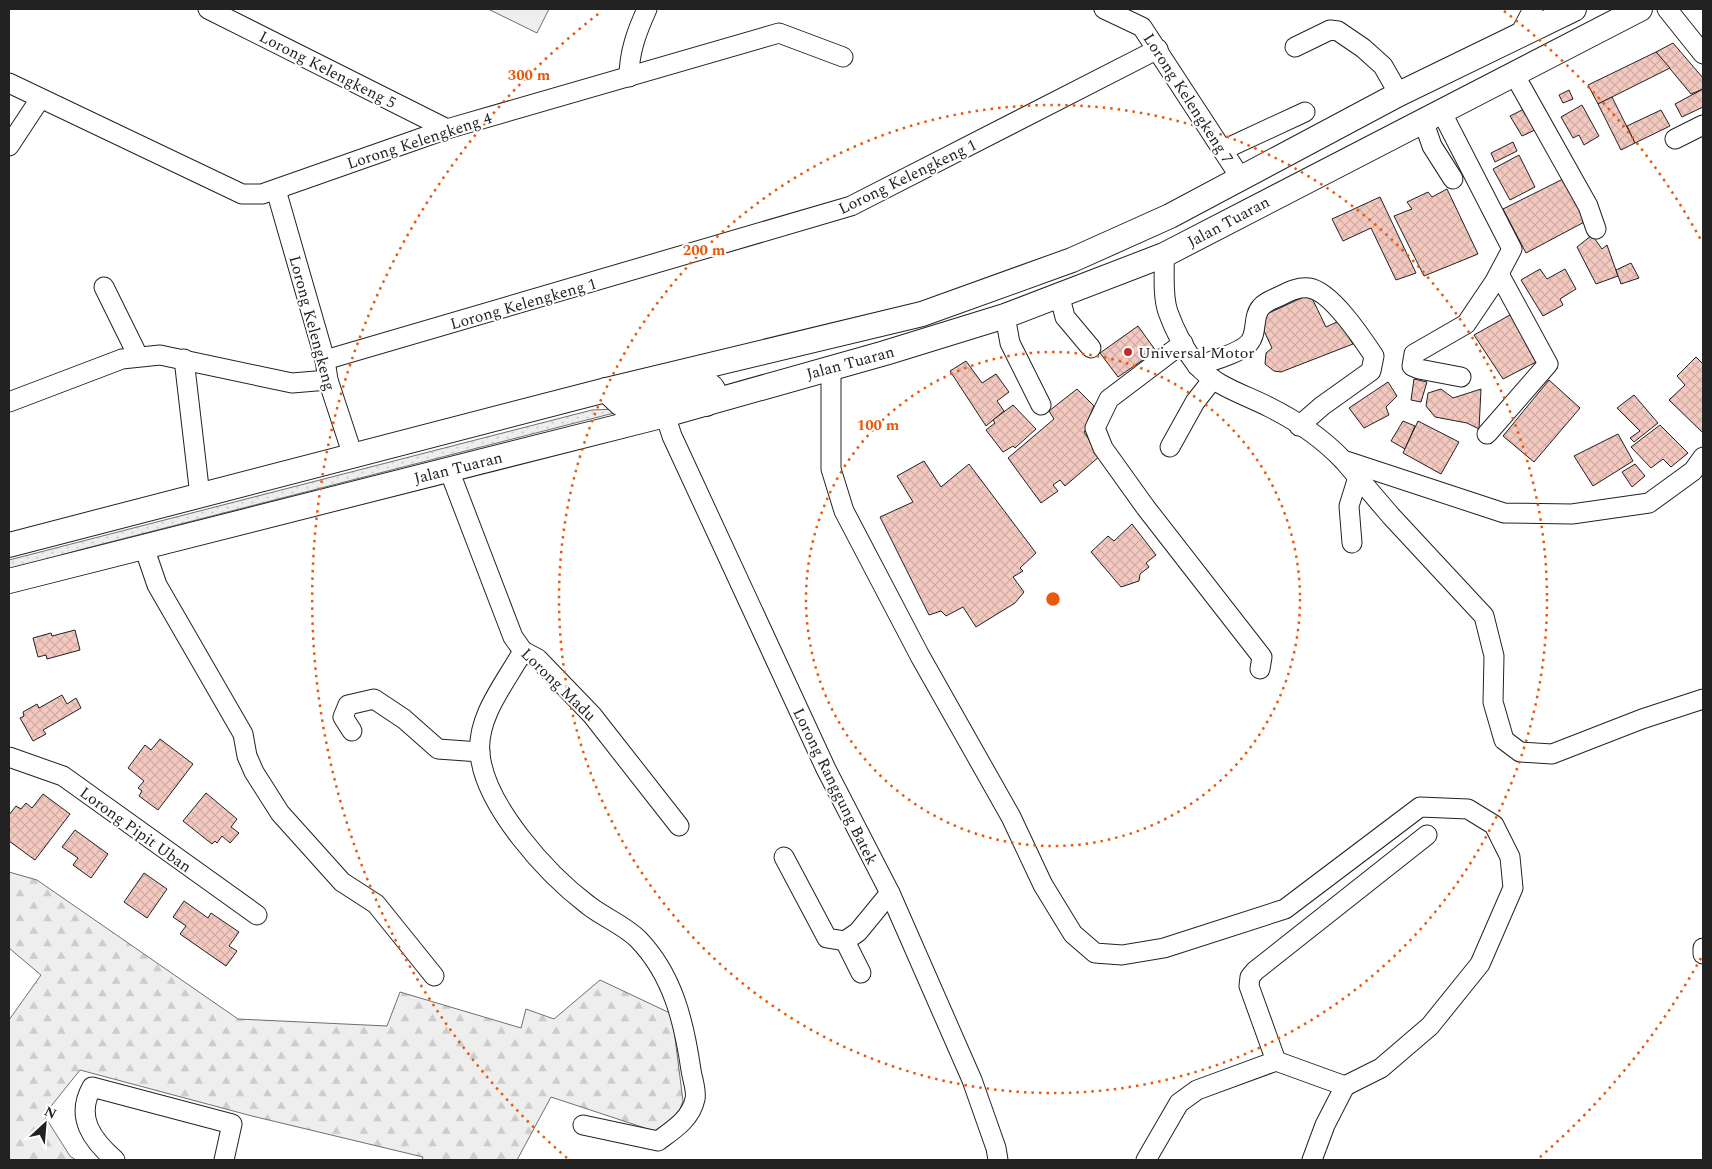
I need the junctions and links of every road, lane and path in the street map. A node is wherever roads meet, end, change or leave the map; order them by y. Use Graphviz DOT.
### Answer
graph roads {
  1 [pos="208,9"];
  2 [pos="647,9"];
  3 [pos="1104,9"];
  4 [pos="1533,9"];
  5 [pos="1621,9"];
  6 [pos="1640,9"];
  7 [pos="1667,9"];
  8 [pos="1563,11"];
  9 [pos="1512,39"];
  10 [pos="1295,47"];
  11 [pos="1158,49"];
  12 [pos="1703,54"];
  13 [pos="843,57"];
  14 [pos="1514,74"];
  15 [pos="628,76"];
  16 [pos="9,83"];
  17 [pos="1399,94"];
  18 [pos="40,99"];
  19 [pos="1305,112"];
  20 [pos="1432,116"];
  21 [pos="1703,125"];
  22 [pos="448,129"];
  23 [pos="1674,139"];
  24 [pos="9,146"];
  25 [pos="1223,150"];
  26 [pos="1453,179"];
  27 [pos="1242,180"];
  28 [pos="276,190"];
  29 [pos="1596,229"];
  30 [pos="1164,255"];
  31 [pos="1499,274"];
  32 [pos="104,287"];
  33 [pos="1059,294"];
  34 [pos="1005,316"];
  35 [pos="1183,344"];
  36 [pos="1091,348"];
  37 [pos="138,356"];
  38 [pos="184,359"];
  39 [pos="325,360"];
  40 [pos="831,366"];
  41 [pos="1197,366"];
  42 [pos="1461,376"];
  43 [pos="1213,379"];
  44 [pos="328,380"];
  45 [pos="606,390"];
  46 [pos="9,402"];
  47 [pos="706,404"];
  48 [pos="1041,405"];
  49 [pos="665,415"];
  50 [pos="1299,426"];
  51 [pos="1487,434"];
  52 [pos="1170,447"];
  53 [pos="353,456"];
  54 [pos="1703,457"];
  55 [pos="1343,460"];
  56 [pos="449,470"];
  57 [pos="1358,477"];
  58 [pos="200,496"];
  59 [pos="1352,543"];
  60 [pos="9,545"];
  61 [pos="144,547"];
  62 [pos="9,581"];
  63 [pos="523,651"];
  64 [pos="1260,669"];
  65 [pos="1703,699"];
  66 [pos="352,731"];
  67 [pos="480,752"];
  68 [pos="9,757"];
  69 [pos="679,826"];
  70 [pos="1427,835"];
  71 [pos="784,857"];
  72 [pos="890,894"];
  73 [pos="257,915"];
  74 [pos="845,941"];
  75 [pos="1703,948"];
  76 [pos="1703,954"];
  77 [pos="861,973"];
  78 [pos="434,976"];
  79 [pos="1276,1062"];
  80 [pos="1345,1086"];
  81 [pos="583,1124"];
  82 [pos="114,1160"];
  83 [pos="224,1160"];
  84 [pos="998,1160"];
  85 [pos="1146,1160"];
  86 [pos="1312,1160"];
  1 -- 22 [label="street, Lorong Kelengkeng 5"];
  2 -- 15 [label="street"];
  3 -- 11 [label="street, Lorong Kelengkeng 7"];
  4 -- 9 [label="street"];
  5 -- 8 [label="main road"];
  6 -- 14 [label="main road, Jalan Tuaran"];
  7 -- 12 [label="street"];
  8 -- 9 [label="main road, Jalan Tuaran"];
  9 -- 17 [label="main road, Jalan Tuaran"];
  10 -- 17 [label="street"];
  11 -- 25 [label="street, Lorong Kelengkeng 7"];
  11 -- 39 [label="street, Lorong Kelengkeng 1"];
  13 -- 15 [label="street, Lorong Kelengkeng 4"];
  14 -- 20 [label="main road, Jalan Tuaran"];
  14 -- 29 [label="street"];
  15 -- 22 [label="street, Lorong Kelengkeng 4"];
  16 -- 18 [label="street, Lorong Kelengkeng 4"];
  17 -- 27 [label="main road, Jalan Tuaran"];
  18 -- 24 [label="street"];
  18 -- 28 [label="street, Lorong Kelengkeng 4"];
  19 -- 25 [label="street"];
  20 -- 26 [label="street"];
  20 -- 30 [label="main road, Jalan Tuaran"];
  20 -- 31 [label="street"];
  21 -- 23 [label="street"];
  22 -- 28 [label="street, Lorong Kelengkeng 4"];
  25 -- 27 [label="street, Lorong Kelengkeng 7"];
  27 -- 45 [label="main road, Jalan Tuaran"];
  28 -- 39 [label="street, Lorong Kelengkeng"];
  30 -- 33 [label="main road, Jalan Tuaran"];
  30 -- 35 [label="street"];
  31 -- 42 [label="street"];
  31 -- 51 [label="street"];
  32 -- 37 [label="street"];
  33 -- 34 [label="main road, Jalan Tuaran"];
  33 -- 36 [label="street"];
  34 -- 40 [label="main road, Jalan Tuaran"];
  34 -- 48 [label="street"];
  35 -- 41 [label="street"];
  35 -- 64 [label="street"];
  37 -- 38 [label="street"];
  37 -- 46 [label="street"];
  38 -- 44 [label="street"];
  38 -- 58 [label="street"];
  39 -- 44 [label="street, Lorong Kelengkeng"];
  40 -- 47 [label="main road, Jalan Tuaran"];
  40 -- 80 [label="street"];
  41 -- 43 [label="street"];
  41 -- 50 [label="street"];
  43 -- 50 [label="street"];
  43 -- 52 [label="street"];
  44 -- 53 [label="street, Lorong Kelengkeng"];
  45 -- 47 [label="main road"];
  45 -- 53 [label="main road, Jalan Tuaran"];
  47 -- 49 [label="main road, Jalan Tuaran"];
  49 -- 56 [label="main road, Jalan Tuaran"];
  49 -- 72 [label="street, Lorong Ranggung Batek"];
  50 -- 55 [label="street"];
  53 -- 58 [label="main road, Jalan Tuaran"];
  54 -- 55 [label="street"];
  55 -- 57 [label="street"];
  56 -- 61 [label="main road, Jalan Tuaran"];
  56 -- 63 [label="street, Lorong Madu"];
  57 -- 59 [label="street"];
  57 -- 65 [label="street"];
  58 -- 60 [label="main road, Jalan Tuaran"];
  61 -- 62 [label="main road, Jalan Tuaran"];
  61 -- 78 [label="street"];
  63 -- 67 [label="street"];
  63 -- 69 [label="street, Lorong Madu"];
  66 -- 67 [label="street"];
  67 -- 81 [label="street"];
  68 -- 73 [label="street, Lorong Pipit Uban"];
  70 -- 79 [label="street"];
  71 -- 74 [label="street"];
  72 -- 74 [label="street"];
  72 -- 84 [label="street, Lorong Ranggung Batek"];
  74 -- 77 [label="street"];
  75 -- 76 [label="street"];
  79 -- 80 [label="street"];
  79 -- 85 [label="street"];
  80 -- 86 [label="street"];
  82 -- 83 [label="street"];
}
